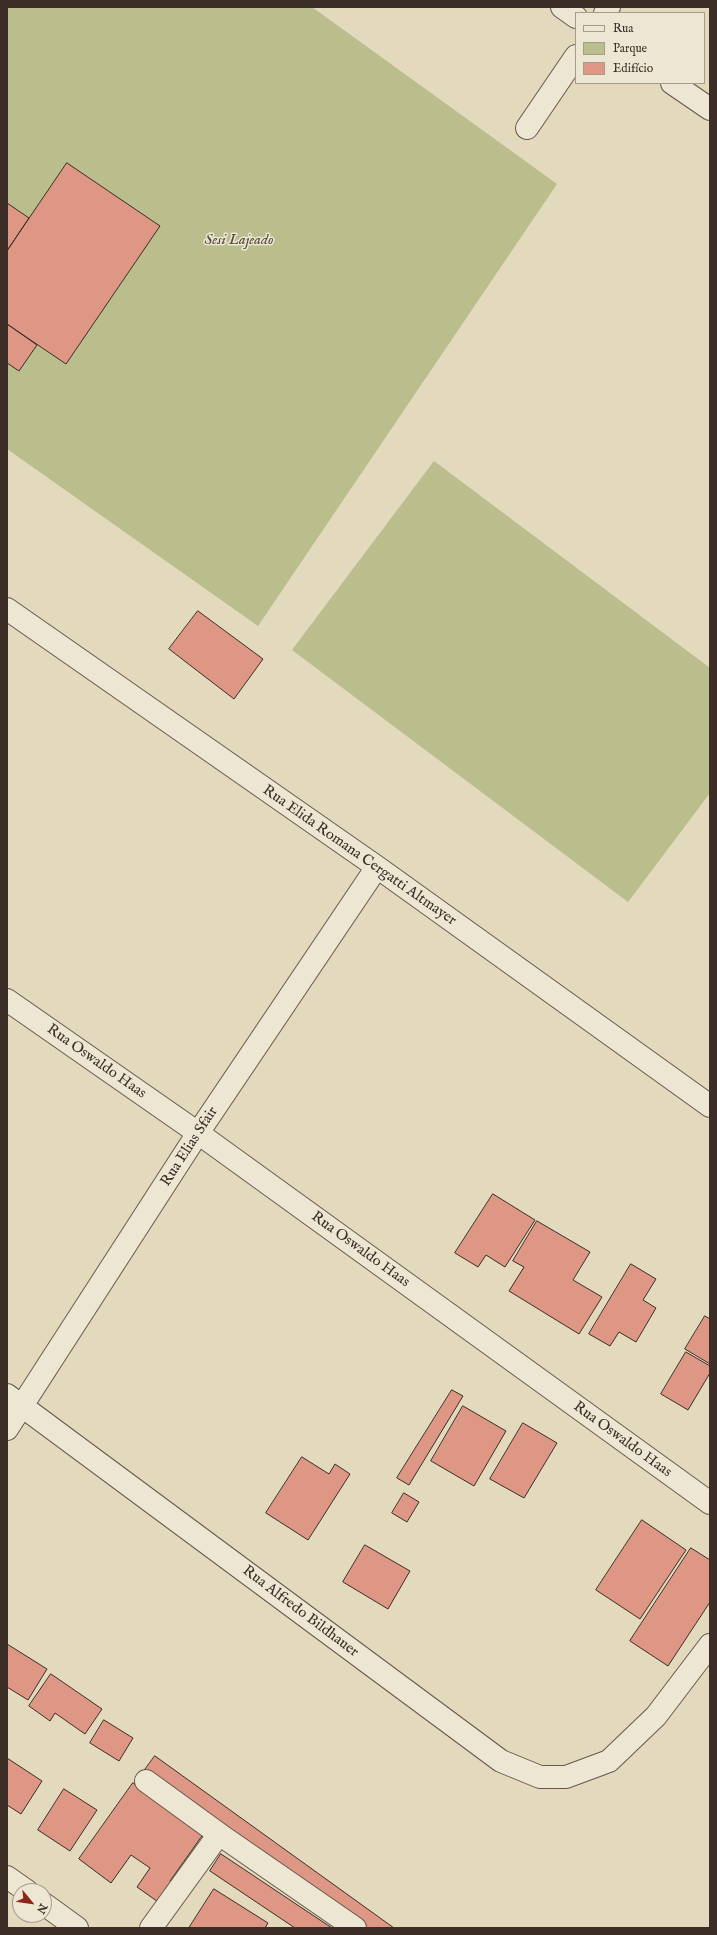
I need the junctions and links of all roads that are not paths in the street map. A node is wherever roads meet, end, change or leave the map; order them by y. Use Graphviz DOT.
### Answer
graph roads {
  1 [pos="562,7"];
  2 [pos="575,16"];
  3 [pos="575,57"];
  4 [pos="673,84"];
  5 [pos="710,109"];
  6 [pos="527,128"];
  7 [pos="7,609"];
  8 [pos="377,867"];
  9 [pos="7,1000"];
  10 [pos="710,1106"];
  11 [pos="198,1133"];
  12 [pos="15,1400"];
  13 [pos="7,1429"];
  14 [pos="710,1503"];
  15 [pos="710,1645"];
  16 [pos="146,1781"];
  17 [pos="219,1834"];
  18 [pos="7,1877"];
  19 [pos="16,1883"];
  20 [pos="52,1910"];
  21 [pos="77,1928"];
  22 [pos="151,1928"];
  23 [pos="354,1928"];
  1 -- 2 [label="street"];
  3 -- 6 [label="street"];
  4 -- 5 [label="street"];
  7 -- 8 [label="street, Rua Elida Romana Cergatti Altmayer"];
  8 -- 10 [label="street, Rua Elida Romana Cergatti Altmayer"];
  8 -- 11 [label="street, Rua Elias Sfair"];
  9 -- 11 [label="street, Rua Oswaldo Haas"];
  11 -- 12 [label="street, Rua Elias Sfair"];
  11 -- 14 [label="street, Rua Oswaldo Haas"];
  12 -- 13 [label="street, Rua Elias Sfair"];
  12 -- 15 [label="street, Rua Alfredo Bildhauer"];
  16 -- 17 [label="street"];
  17 -- 22 [label="street"];
  17 -- 23 [label="street"];
  18 -- 19 [label="street"];
  20 -- 21 [label="street"];
}
